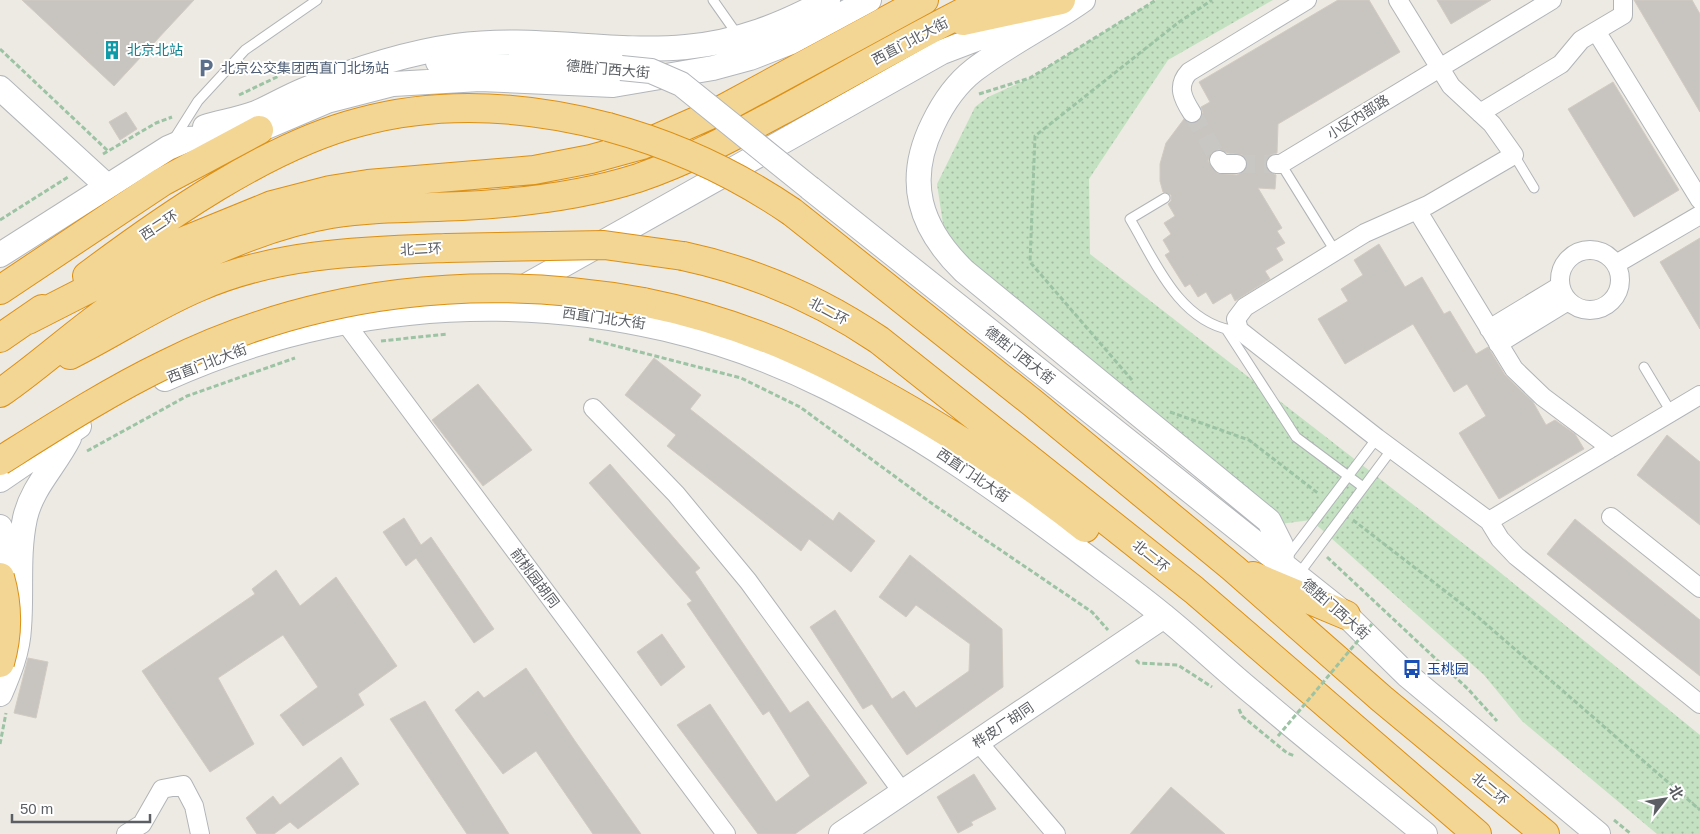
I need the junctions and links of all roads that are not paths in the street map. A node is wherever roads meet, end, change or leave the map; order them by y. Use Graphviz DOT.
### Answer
graph roads {
  1 [pos="317,0"];
  2 [pos="713,0"];
  3 [pos="828,0"];
  4 [pos="869,0"];
  5 [pos="986,0"];
  6 [pos="1061,0"];
  7 [pos="1069,0"];
  8 [pos="1083,0"];
  9 [pos="1307,0"];
  10 [pos="1398,0"];
  11 [pos="1552,0"];
  12 [pos="1623,0"];
  13 [pos="917,3"];
  14 [pos="932,29"];
  15 [pos="1596,30"];
  16 [pos="739,37"];
  17 [pos="368,68"];
  18 [pos="1438,68"];
  19 [pos="0,88"];
  20 [pos="1192,113"];
  21 [pos="1480,113"];
  22 [pos="259,130"];
  23 [pos="330,131"];
  24 [pos="168,148"];
  25 [pos="1514,155"];
  26 [pos="1279,164"];
  27 [pos="162,182"];
  28 [pos="107,186"];
  29 [pos="1534,188"];
  30 [pos="1165,198"];
  31 [pos="1700,200"];
  32 [pos="1417,210"];
  33 [pos="1700,215"];
  34 [pos="1335,252"];
  35 [pos="2,253"];
  36 [pos="1616,264"];
  37 [pos="10,283"];
  38 [pos="1564,294"];
  39 [pos="1247,306"];
  40 [pos="488,308"];
  41 [pos="28,320"];
  42 [pos="344,321"];
  43 [pos="1215,326"];
  44 [pos="1489,328"];
  45 [pos="1226,329"];
  46 [pos="1245,335"];
  47 [pos="0,338"];
  48 [pos="1498,344"];
  49 [pos="1644,368"];
  50 [pos="32,371"];
  51 [pos="0,393"];
  52 [pos="1700,395"];
  53 [pos="593,408"];
  54 [pos="1671,412"];
  55 [pos="74,429"];
  56 [pos="1377,438"];
  57 [pos="1611,448"];
  58 [pos="1392,449"];
  59 [pos="0,461"];
  60 [pos="1346,476"];
  61 [pos="0,480"];
  62 [pos="1363,487"];
  63 [pos="1611,517"];
  64 [pos="1489,521"];
  65 [pos="0,527"];
  66 [pos="1233,568"];
  67 [pos="1290,569"];
  68 [pos="0,577"];
  69 [pos="1700,588"];
  70 [pos="1194,590"];
  71 [pos="1346,615"];
  72 [pos="1164,616"];
  73 [pos="0,663"];
  74 [pos="0,675"];
  75 [pos="4,701"];
  76 [pos="1700,704"];
  77 [pos="978,742"];
  78 [pos="903,793"];
  79 [pos="1603,825"];
  80 [pos="126,834"];
  81 [pos="200,834"];
  82 [pos="726,834"];
  83 [pos="841,834"];
  84 [pos="1056,834"];
  85 [pos="1425,834"];
  86 [pos="1477,834"];
  87 [pos="1545,834"];
  1 -- 24 [label="lane"];
  2 -- 16 [label="lane"];
  3 -- 16 [label="street"];
  4 -- 22 [label="street"];
  5 -- 14 [label="highway, 西直门北大街"];
  6 -- 14 [label="highway"];
  7 -- 40 [label="street"];
  8 -- 67 [label="street"];
  9 -- 20 [label="street"];
  10 -- 18 [label="street"];
  11 -- 18 [label="street, 小区内部路"];
  12 -- 15 [label="street"];
  13 -- 41 [label="highway, 西直门北大街"];
  14 -- 50 [label="highway, 西直门北大街"];
  15 -- 21 [label="street"];
  15 -- 31 [label="street"];
  16 -- 17 [label="street"];
  17 -- 24 [label="street"];
  17 -- 67 [label="street, 德胜门西大街, bridge"];
  18 -- 21 [label="street"];
  18 -- 26 [label="street, 小区内部路"];
  19 -- 28 [label="street"];
  21 -- 25 [label="street"];
  22 -- 24 [label="street"];
  22 -- 27 [label="highway"];
  23 -- 27 [label="highway"];
  23 -- 41 [label="highway, 西二环"];
  23 -- 66 [label="highway, 北二环, bridge"];
  24 -- 28 [label="street"];
  25 -- 29 [label="lane"];
  25 -- 32 [label="street"];
  26 -- 34 [label="lane"];
  27 -- 37 [label="highway"];
  28 -- 35 [label="street"];
  30 -- 43 [label="lane"];
  32 -- 34 [label="street"];
  32 -- 44 [label="street"];
  33 -- 36 [label="street"];
  34 -- 39 [label="street"];
  36 -- 38 [label="street"];
  36 -- 38 [label="street"];
  38 -- 44 [label="street"];
  38 -- 48 [label="street"];
  39 -- 43 [label="lane"];
  39 -- 46 [label="street"];
  40 -- 42 [label="street, 西直门北大街"];
  40 -- 72 [label="street, 西直门北大街"];
  41 -- 47 [label="highway, 西二环"];
  42 -- 55 [label="street, 西直门北大街"];
  42 -- 82 [label="street, 前桃园胡同"];
  43 -- 45 [label="lane"];
  44 -- 48 [label="street"];
  45 -- 46 [label="lane"];
  45 -- 60 [label="lane"];
  46 -- 56 [label="street"];
  48 -- 57 [label="street"];
  49 -- 54 [label="lane"];
  50 -- 51 [label="highway"];
  50 -- 70 [label="highway, 北二环, bridge"];
  52 -- 54 [label="street"];
  53 -- 78 [label="street"];
  54 -- 57 [label="street"];
  55 -- 61 [label="street, 西直门北大街"];
  55 -- 75 [label="street"];
  56 -- 58 [label="street"];
  56 -- 60 [label="lane"];
  57 -- 64 [label="street"];
  58 -- 62 [label="lane"];
  58 -- 64 [label="street"];
  59 -- 70 [label="highway, bridge"];
  60 -- 62 [label="lane"];
  60 -- 67 [label="lane"];
  62 -- 67 [label="lane"];
  63 -- 69 [label="street"];
  64 -- 76 [label="street"];
  65 -- 74 [label="street"];
  66 -- 71 [label="highway"];
  66 -- 87 [label="highway, 北二环"];
  67 -- 71 [label="street, 德胜门西大街"];
  68 -- 73 [label="highway, bridge"];
  70 -- 86 [label="highway, 北二环"];
  71 -- 79 [label="street, 德胜门西大街"];
  72 -- 77 [label="street, 桦皮厂胡同"];
  72 -- 85 [label="street"];
  77 -- 78 [label="street, 桦皮厂胡同"];
  77 -- 84 [label="street"];
  78 -- 83 [label="street, 桦皮厂胡同"];
  80 -- 81 [label="street"];
}
